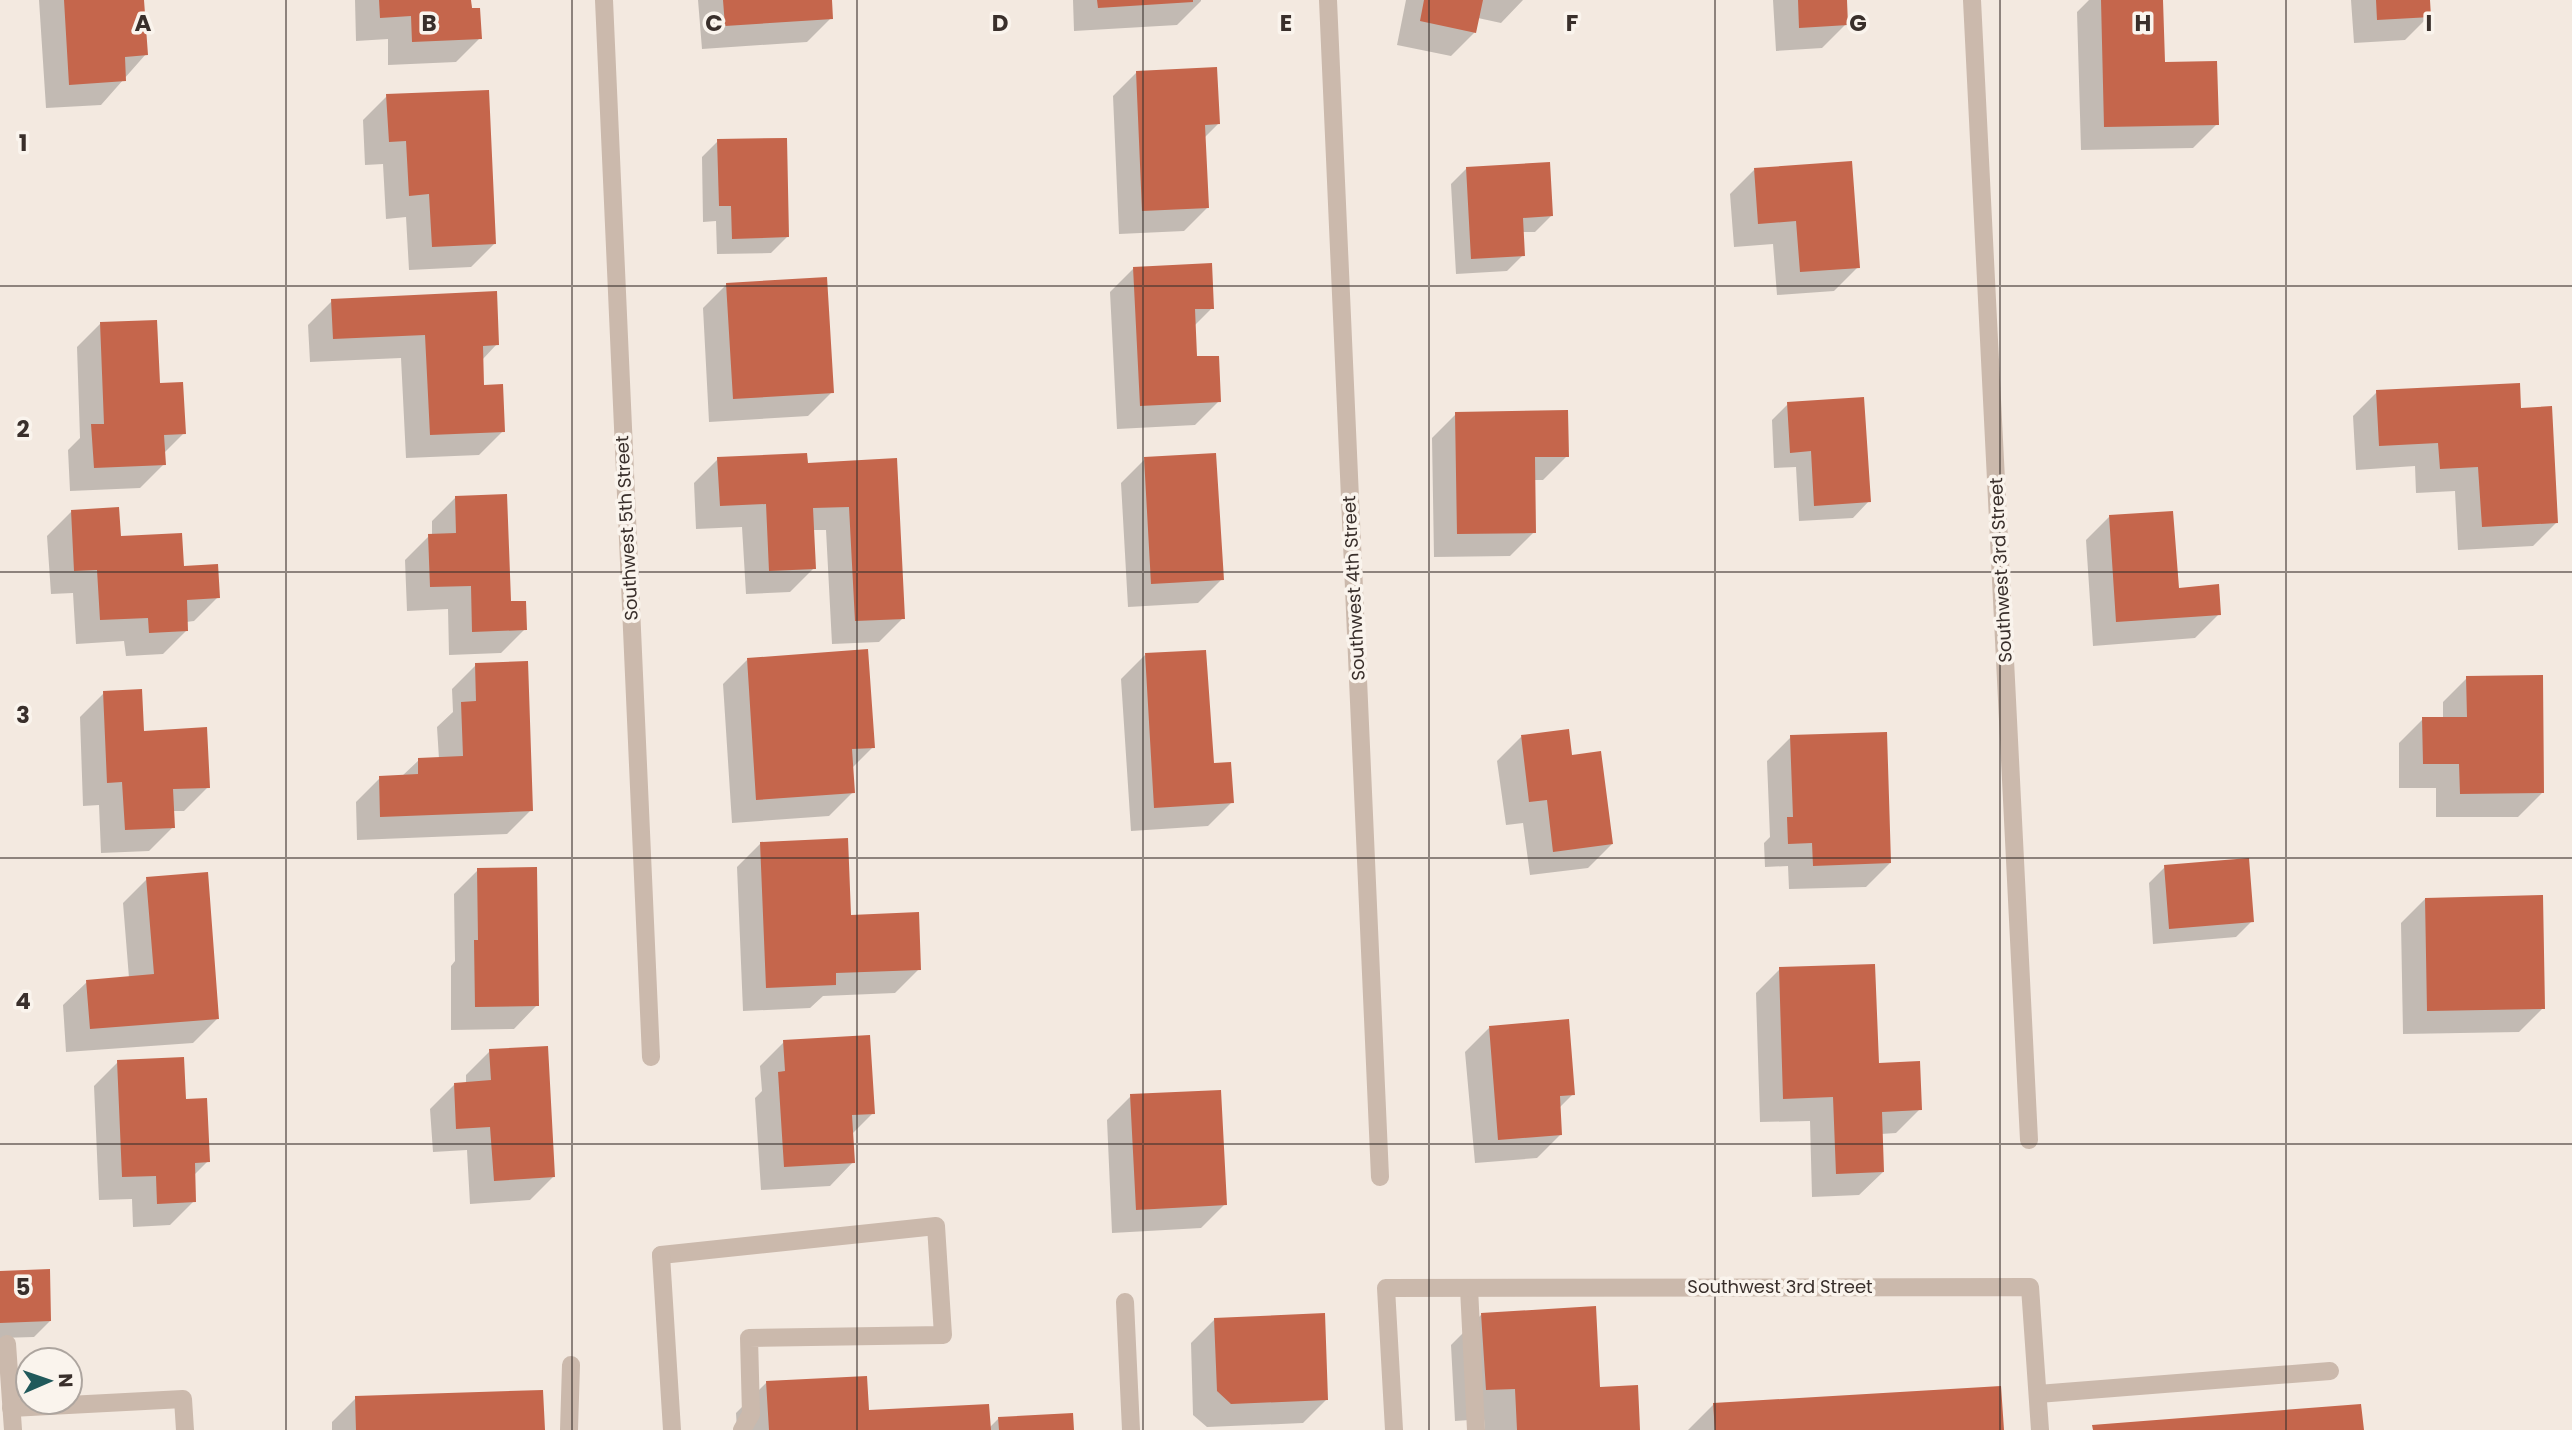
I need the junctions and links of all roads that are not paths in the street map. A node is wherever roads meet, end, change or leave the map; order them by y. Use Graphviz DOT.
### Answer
graph roads {
  1 [pos="604,0"];
  2 [pos="1328,0"];
  3 [pos="1972,0"];
  4 [pos="651,1057"];
  5 [pos="2029,1140"];
  6 [pos="1380,1177"];
  7 [pos="1469,1288"];
  8 [pos="1125,1302"];
  9 [pos="7,1344"];
  10 [pos="571,1365"];
  11 [pos="2330,1371"];
  12 [pos="2038,1394"];
  13 [pos="11,1408"];
  14 [pos="13,1430"];
  15 [pos="185,1430"];
  16 [pos="569,1430"];
  17 [pos="672,1430"];
  18 [pos="742,1430"];
  19 [pos="1131,1430"];
  20 [pos="1394,1430"];
  21 [pos="1476,1430"];
  22 [pos="2040,1430"];
  1 -- 4 [label="street, Southwest 5th Street"];
  2 -- 6 [label="street, Southwest 4th Street"];
  3 -- 5 [label="street, Southwest 3rd Street"];
  7 -- 12 [label="street, Southwest 3rd Street"];
  7 -- 20 [label="street, Southwest 3rd Street"];
  7 -- 21 [label="street"];
  8 -- 19 [label="street"];
  9 -- 13 [label="street"];
  10 -- 16 [label="street"];
  11 -- 12 [label="street"];
  12 -- 22 [label="street, Southwest 3rd Street"];
  13 -- 14 [label="street"];
  13 -- 15 [label="street"];
  17 -- 18 [label="street"];
}
